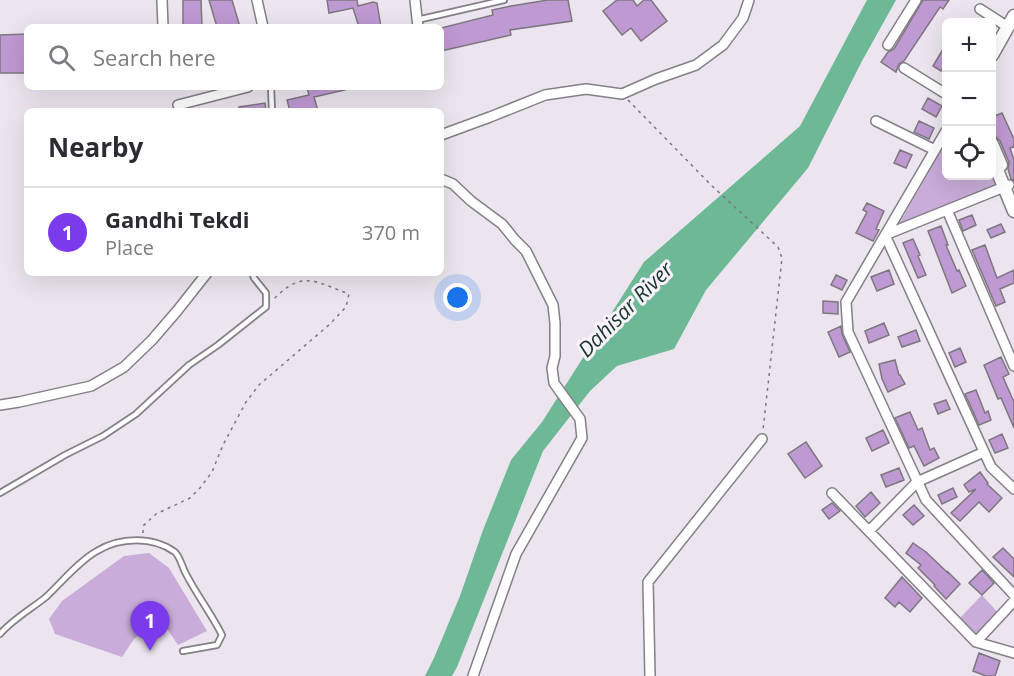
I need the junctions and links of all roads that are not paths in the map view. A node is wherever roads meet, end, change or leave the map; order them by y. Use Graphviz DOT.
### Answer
graph roads {
  1 [pos="162,0"];
  2 [pos="257,0"];
  3 [pos="415,0"];
  4 [pos="504,0"];
  5 [pos="749,0"];
  6 [pos="916,0"];
  7 [pos="980,9"];
  8 [pos="1011,21"];
  9 [pos="163,24"];
  10 [pos="262,24"];
  11 [pos="418,24"];
  12 [pos="888,45"];
  13 [pos="996,48"];
  14 [pos="904,68"];
  15 [pos="238,90"];
  16 [pos="271,90"];
  17 [pos="942,92"];
  18 [pos="183,106"];
  19 [pos="272,108"];
  20 [pos="876,121"];
  21 [pos="444,134"];
  22 [pos="942,138"];
  23 [pos="935,150"];
  24 [pos="996,155"];
  25 [pos="996,165"];
  26 [pos="444,180"];
  27 [pos="1009,189"];
  28 [pos="947,210"];
  29 [pos="1014,211"];
  30 [pos="885,235"];
  31 [pos="205,276"];
  32 [pos="254,276"];
  33 [pos="1014,366"];
  34 [pos="0,405"];
  35 [pos="762,439"];
  36 [pos="984,452"];
  37 [pos="917,482"];
  38 [pos="1014,489"];
  39 [pos="0,493"];
  40 [pos="832,493"];
  41 [pos="869,531"];
  42 [pos="1014,595"];
  43 [pos="1014,601"];
  44 [pos="0,634"];
  45 [pos="976,642"];
  46 [pos="183,651"];
  47 [pos="1014,653"];
  48 [pos="473,676"];
  49 [pos="650,676"];
  1 -- 9 [label="street"];
  2 -- 10 [label="street"];
  3 -- 11 [label="street"];
  4 -- 11 [label="lane"];
  5 -- 21 [label="street"];
  6 -- 12 [label="street"];
  7 -- 8 [label="street"];
  8 -- 13 [label="street"];
  14 -- 17 [label="street"];
  15 -- 18 [label="street"];
  16 -- 19 [label="lane"];
  20 -- 23 [label="street"];
  22 -- 23 [label="street"];
  23 -- 30 [label="street"];
  24 -- 27 [label="street"];
  25 -- 27 [label="street"];
  26 -- 48 [label="street"];
  27 -- 28 [label="street"];
  27 -- 29 [label="street"];
  28 -- 30 [label="street"];
  28 -- 33 [label="street"];
  30 -- 36 [label="street"];
  30 -- 37 [label="street"];
  31 -- 34 [label="street"];
  32 -- 39 [label="lane"];
  35 -- 49 [label="street"];
  36 -- 37 [label="street"];
  36 -- 38 [label="street"];
  37 -- 41 [label="street"];
  37 -- 42 [label="street"];
  40 -- 41 [label="street"];
  41 -- 45 [label="street"];
  43 -- 45 [label="street"];
  44 -- 46 [label="lane"];
  45 -- 47 [label="street"];
}
